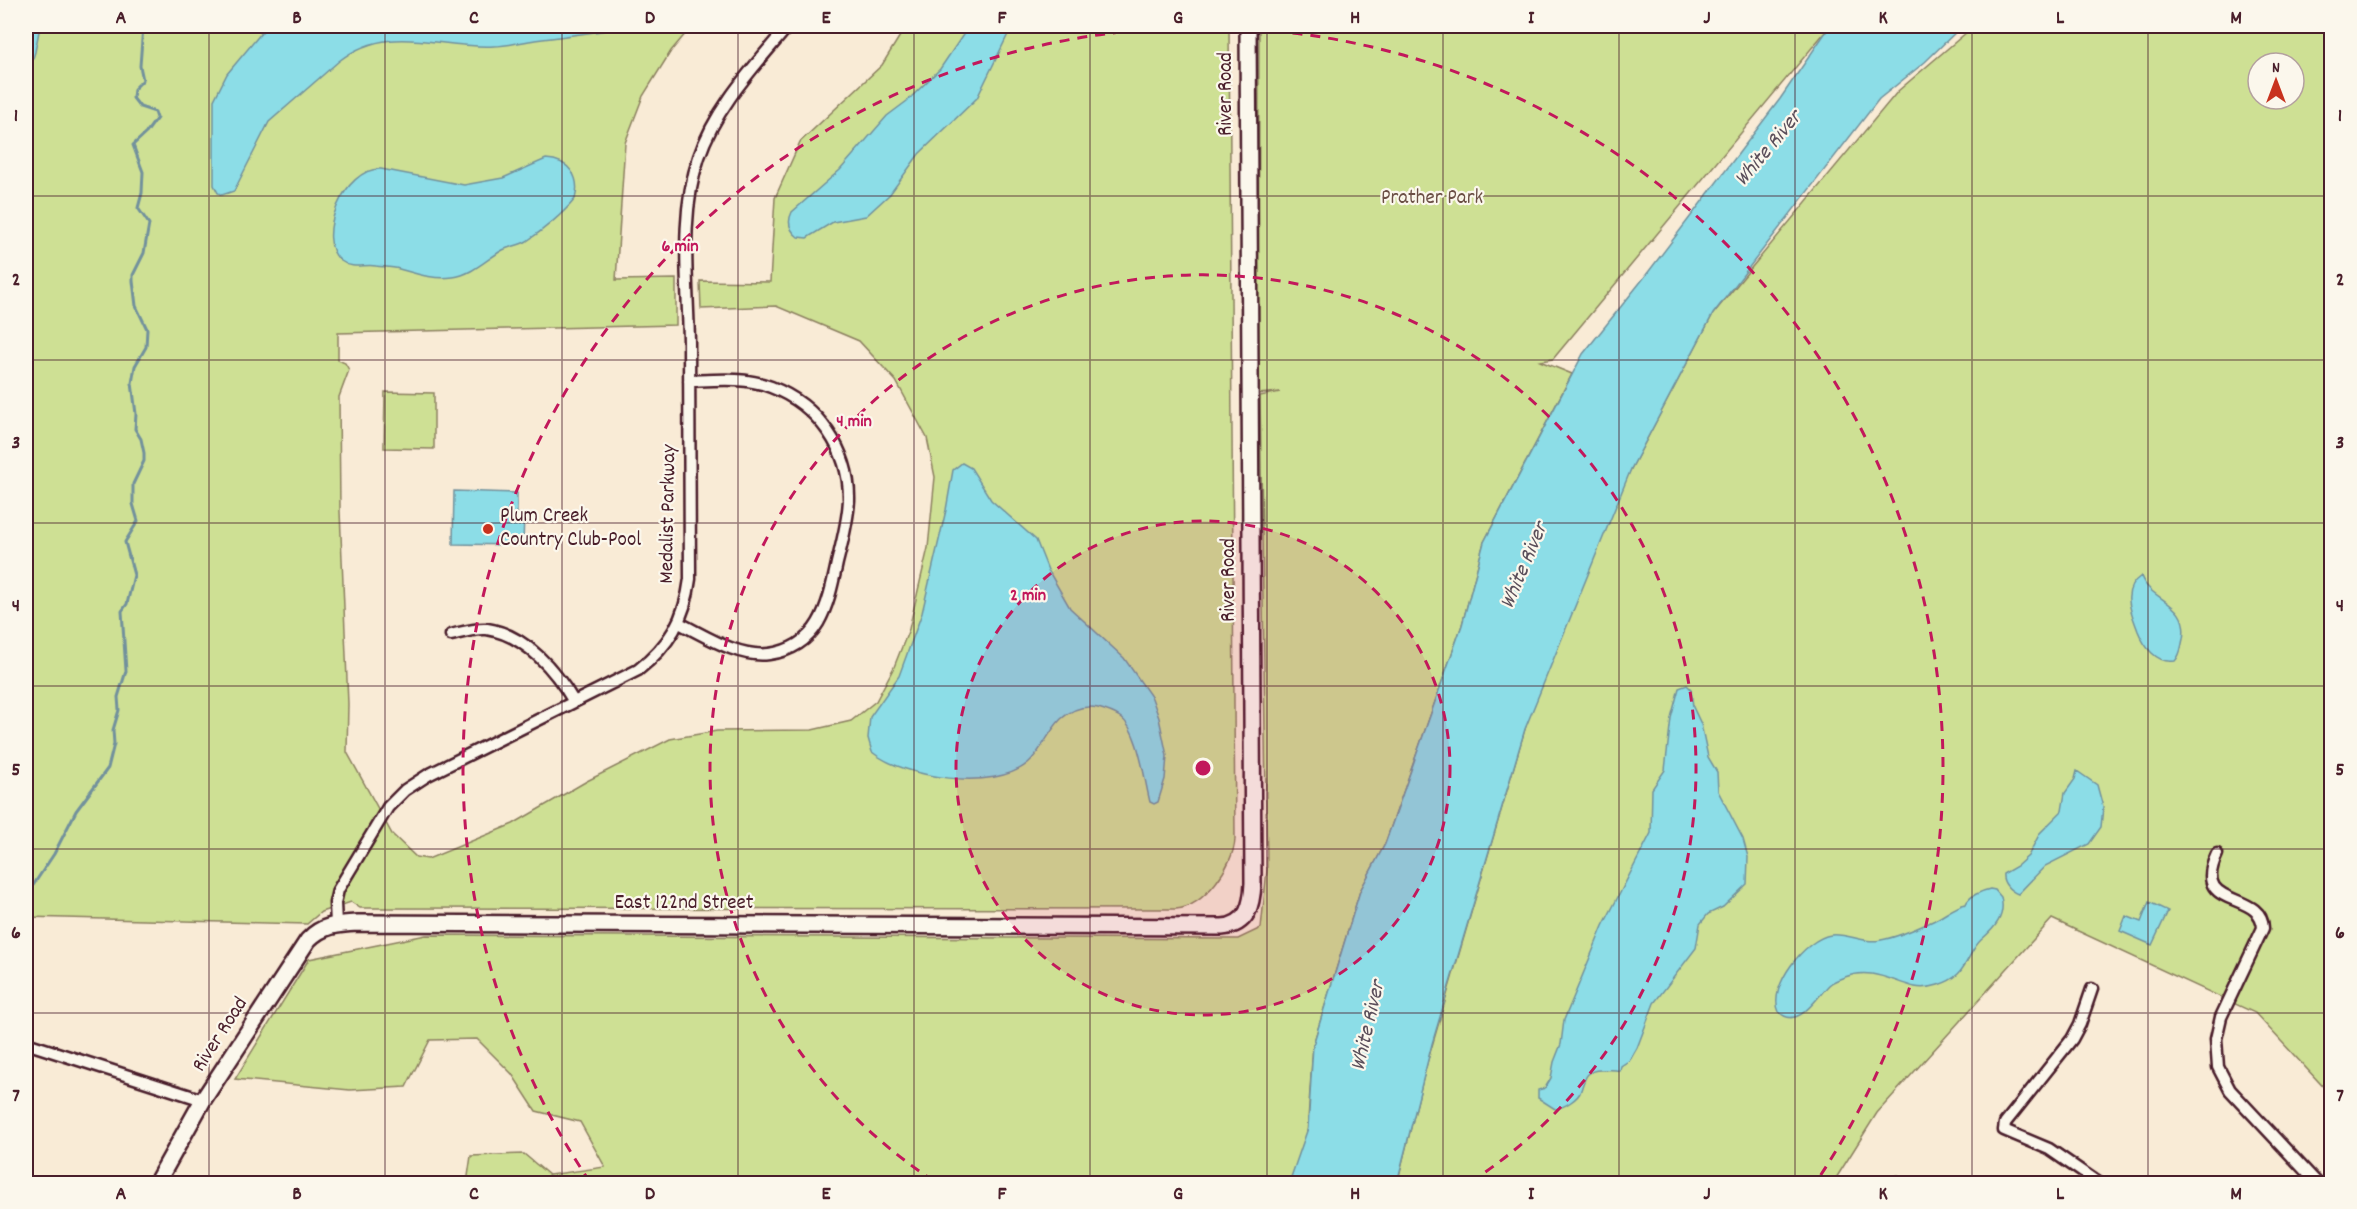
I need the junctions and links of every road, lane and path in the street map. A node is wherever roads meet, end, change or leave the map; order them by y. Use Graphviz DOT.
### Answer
graph roads {
  1 [pos="788,26"];
  2 [pos="1248,26"];
  3 [pos="689,381"];
  4 [pos="679,623"];
  5 [pos="451,634"];
  6 [pos="574,702"];
  7 [pos="2217,854"];
  8 [pos="336,924"];
  9 [pos="1033,925"];
  10 [pos="2092,989"];
  11 [pos="26,1043"];
  12 [pos="203,1100"];
  13 [pos="156,1184"];
  14 [pos="2100,1184"];
  15 [pos="2318,1184"];
  1 -- 3 [label="street, Medalist Parkway"];
  2 -- 9 [label="street, River Road"];
  3 -- 4 [label="street, Medalist Parkway"];
  3 -- 4 [label="street"];
  4 -- 6 [label="street, Medalist Parkway"];
  5 -- 6 [label="street"];
  6 -- 8 [label="street, Medalist Parkway"];
  7 -- 15 [label="street"];
  8 -- 9 [label="street, East 122nd Street"];
  8 -- 12 [label="street, River Road"];
  10 -- 14 [label="street"];
  11 -- 12 [label="street"];
  12 -- 13 [label="street, River Road"];
}
